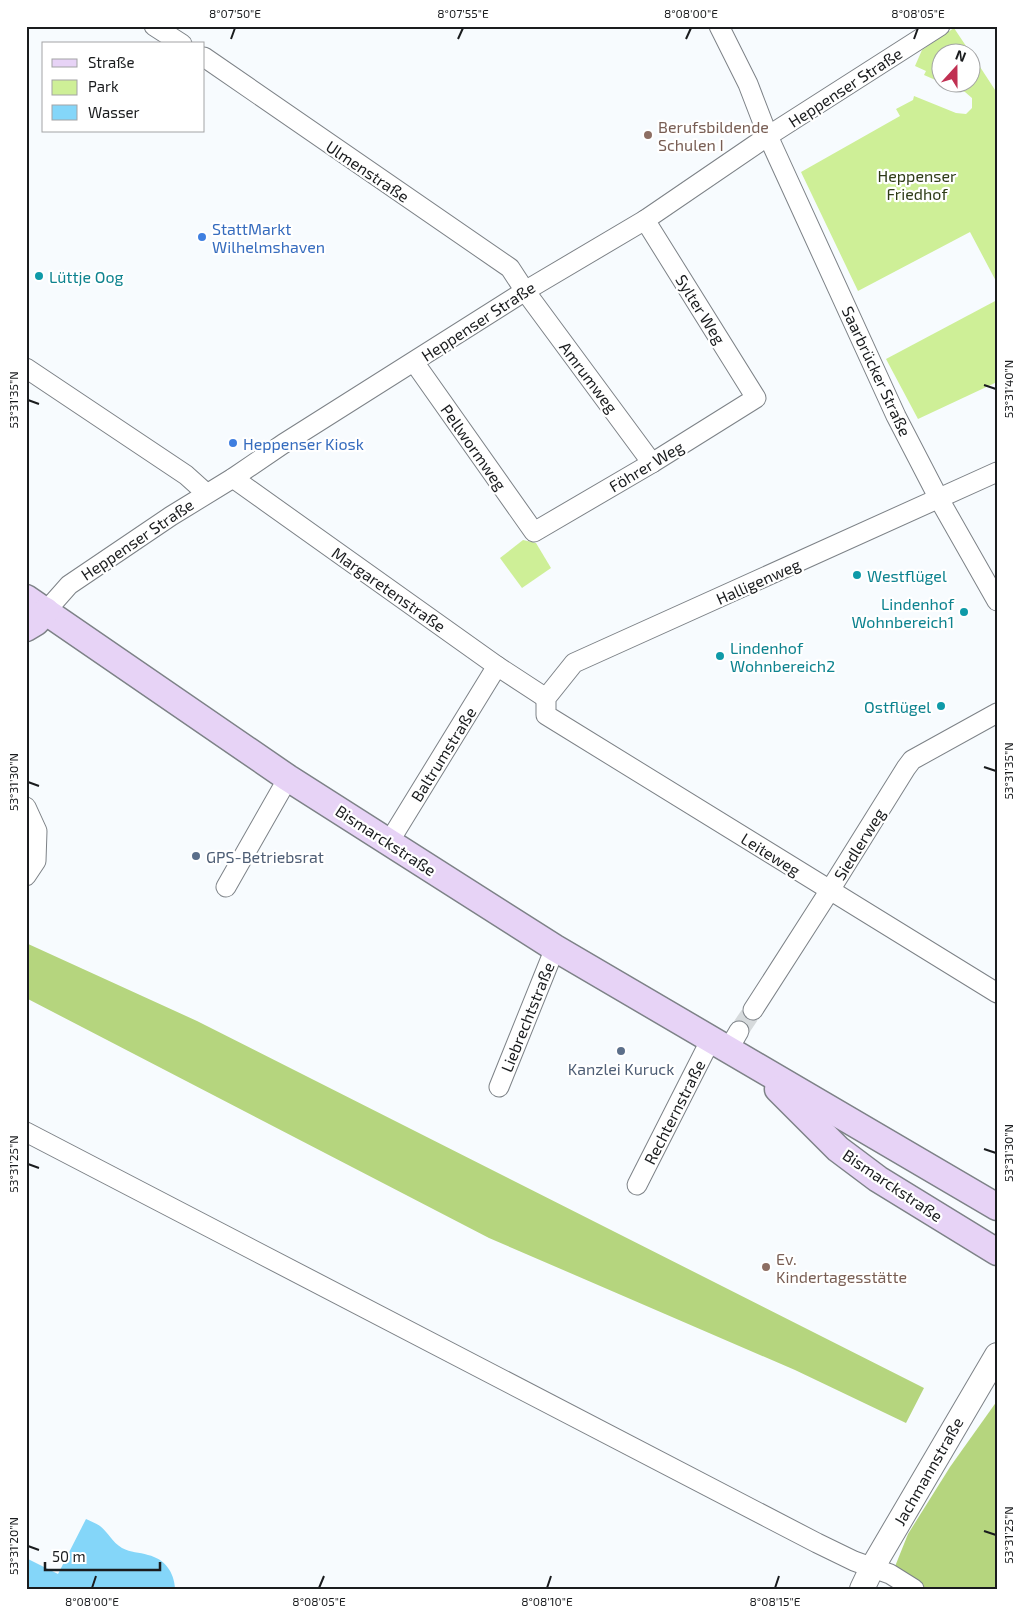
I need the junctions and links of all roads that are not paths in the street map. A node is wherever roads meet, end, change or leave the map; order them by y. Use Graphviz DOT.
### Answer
graph roads {
  1 [pos="154,26"];
  2 [pos="719,26"];
  3 [pos="940,26"];
  4 [pos="179,42"];
  5 [pos="205,58"];
  6 [pos="768,136"];
  7 [pos="644,220"];
  8 [pos="525,291"];
  9 [pos="414,362"];
  10 [pos="26,368"];
  11 [pos="756,398"];
  12 [pos="652,463"];
  13 [pos="997,472"];
  14 [pos="233,478"];
  15 [pos="206,494"];
  16 [pos="939,499"];
  17 [pos="534,532"];
  18 [pos="997,601"];
  19 [pos="33,612"];
  20 [pos="497,666"];
  21 [pos="546,706"];
  22 [pos="997,713"];
  23 [pos="288,778"];
  24 [pos="26,807"];
  25 [pos="389,842"];
  26 [pos="26,876"];
  27 [pos="226,887"];
  28 [pos="830,890"];
  29 [pos="555,948"];
  30 [pos="997,993"];
  31 [pos="753,1010"];
  32 [pos="726,1040"];
  33 [pos="755,1065"];
  34 [pos="499,1087"];
  35 [pos="26,1132"];
  36 [pos="637,1185"];
  37 [pos="997,1207"];
  38 [pos="997,1252"];
  39 [pos="997,1355"];
  40 [pos="867,1578"];
  41 [pos="914,1589"];
  1 -- 4 [label="street"];
  2 -- 6 [label="street, Saarbrücker Straße"];
  3 -- 6 [label="street, Heppenser Straße"];
  5 -- 8 [label="street, Ulmenstraße"];
  6 -- 7 [label="street, Heppenser Straße"];
  6 -- 16 [label="street, Saarbrücker Straße"];
  7 -- 8 [label="street, Heppenser Straße"];
  7 -- 11 [label="street, Sylter Weg"];
  8 -- 9 [label="street, Heppenser Straße"];
  8 -- 12 [label="street, Amrumweg"];
  9 -- 14 [label="street, Heppenser Straße"];
  9 -- 17 [label="street, Pellwormweg"];
  10 -- 15 [label="street"];
  11 -- 12 [label="street, Föhrer Weg"];
  12 -- 17 [label="street, Föhrer Weg"];
  13 -- 16 [label="street, Halligenweg"];
  14 -- 15 [label="street, Heppenser Straße"];
  14 -- 20 [label="street, Margaretenstraße"];
  15 -- 19 [label="street, Heppenser Straße"];
  16 -- 18 [label="street, Saarbrücker Straße"];
  16 -- 21 [label="street, Halligenweg"];
  19 -- 23 [label="main road, Bismarckstraße"];
  20 -- 21 [label="street, Margaretenstraße"];
  20 -- 25 [label="street, Baltrumstraße"];
  21 -- 28 [label="street, Leiteweg"];
  22 -- 28 [label="street, Siedlerweg"];
  23 -- 25 [label="main road, Bismarckstraße"];
  23 -- 27 [label="street"];
  24 -- 26 [label="street"];
  25 -- 29 [label="main road, Bismarckstraße"];
  28 -- 30 [label="street, Leiteweg"];
  28 -- 31 [label="street, Siedlerweg"];
  29 -- 32 [label="main road, Bismarckstraße"];
  29 -- 34 [label="street, Liebrechtstraße"];
  32 -- 33 [label="main road, Bismarckstraße"];
  32 -- 36 [label="street, Rechternstraße"];
  33 -- 37 [label="main road, Bismarckstraße"];
  33 -- 38 [label="main road, Bismarckstraße"];
  35 -- 40 [label="street"];
  39 -- 40 [label="street, Jachmannstraße"];
  40 -- 41 [label="street"];
}
